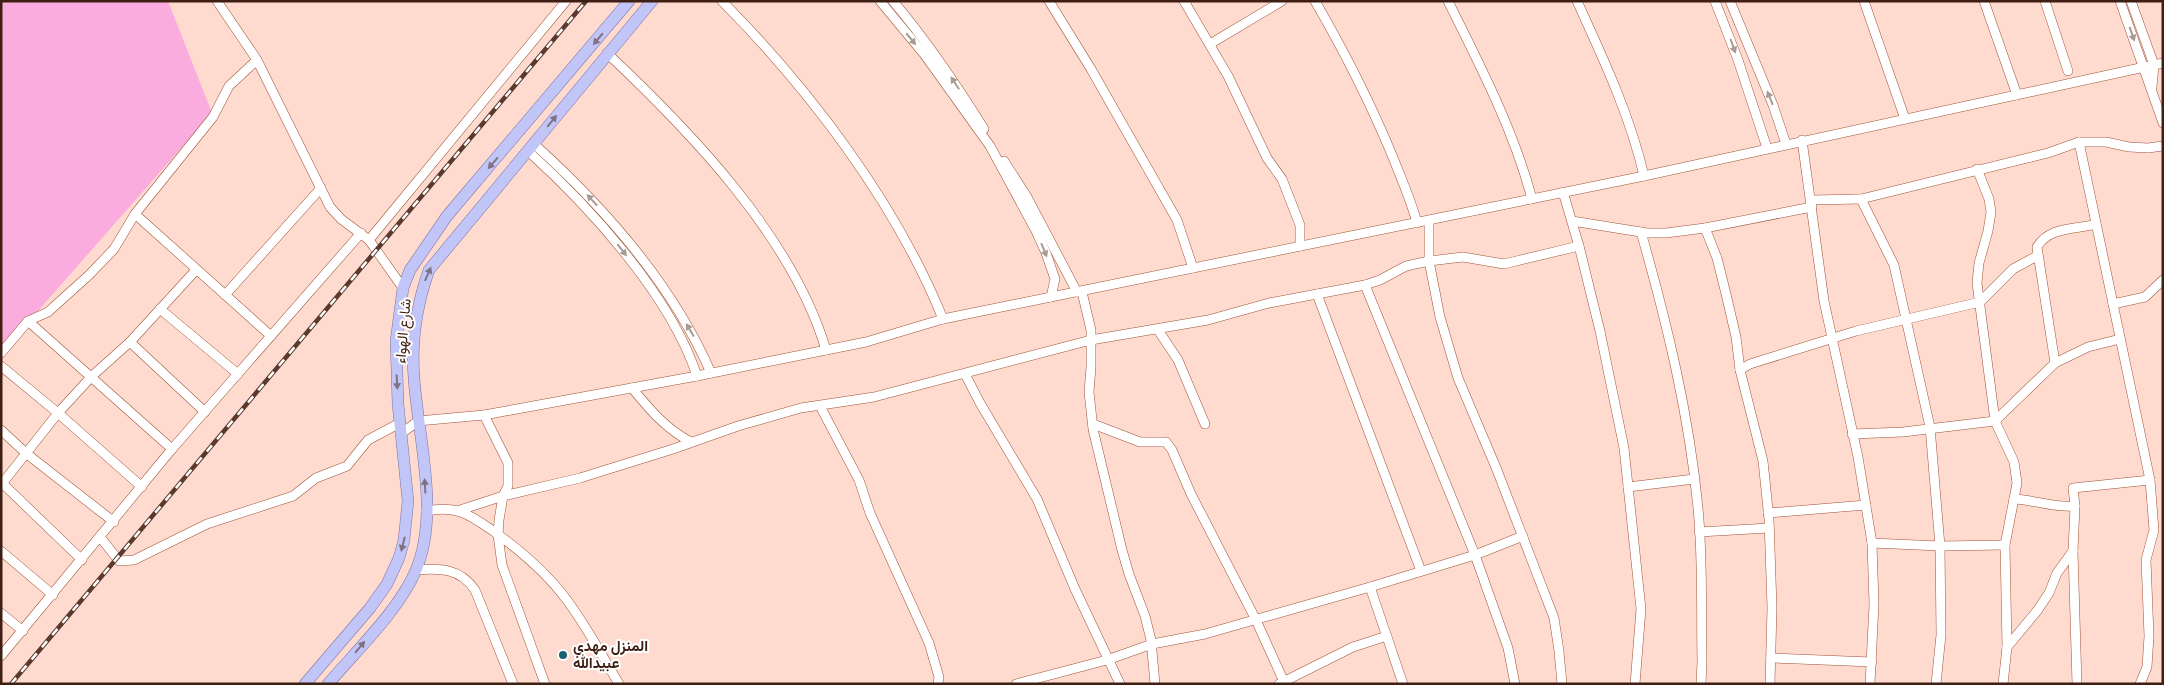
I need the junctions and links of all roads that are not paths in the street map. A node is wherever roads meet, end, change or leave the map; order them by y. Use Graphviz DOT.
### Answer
graph roads {
  1 [pos="217,1"];
  2 [pos="566,1"];
  3 [pos="629,1"];
  4 [pos="652,1"];
  5 [pos="722,1"];
  6 [pos="880,1"];
  7 [pos="893,1"];
  8 [pos="1049,1"];
  9 [pos="1184,1"];
  10 [pos="1282,1"];
  11 [pos="1315,1"];
  12 [pos="1448,1"];
  13 [pos="1577,1"];
  14 [pos="1715,1"];
  15 [pos="1730,1"];
  16 [pos="1864,1"];
  17 [pos="1984,1"];
  18 [pos="2045,1"];
  19 [pos="2120,1"];
  20 [pos="2131,1"];
  21 [pos="1210,44"];
  22 [pos="607,53"];
  23 [pos="257,60"];
  24 [pos="2158,64"];
  25 [pos="2143,68"];
  26 [pos="2068,71"];
  27 [pos="2152,92"];
  28 [pos="2017,95"];
  29 [pos="1905,119"];
  30 [pos="2163,123"];
  31 [pos="1802,140"];
  32 [pos="2079,142"];
  33 [pos="1786,144"];
  34 [pos="2163,147"];
  35 [pos="531,148"];
  36 [pos="1767,148"];
  37 [pos="1977,169"];
  38 [pos="1644,176"];
  39 [pos="320,188"];
  40 [pos="1562,192"];
  41 [pos="1532,199"];
  42 [pos="1861,199"];
  43 [pos="1811,204"];
  44 [pos="135,214"];
  45 [pos="1429,221"];
  46 [pos="1572,221"];
  47 [pos="1417,224"];
  48 [pos="2096,224"];
  49 [pos="1705,228"];
  50 [pos="1641,232"];
  51 [pos="361,233"];
  52 [pos="369,240"];
  53 [pos="1300,246"];
  54 [pos="1578,246"];
  55 [pos="2037,256"];
  56 [pos="1429,261"];
  57 [pos="1193,268"];
  58 [pos="196,270"];
  59 [pos="2163,280"];
  60 [pos="1364,285"];
  61 [pos="403,288"];
  62 [pos="1079,292"];
  63 [pos="1317,294"];
  64 [pos="225,295"];
  65 [pos="1051,297"];
  66 [pos="1980,302"];
  67 [pos="2113,304"];
  68 [pos="160,309"];
  69 [pos="944,320"];
  70 [pos="28,321"];
  71 [pos="1907,321"];
  72 [pos="1158,330"];
  73 [pos="271,336"];
  74 [pos="1832,339"];
  75 [pos="2120,339"];
  76 [pos="1091,340"];
  77 [pos="130,342"];
  78 [pos="826,350"];
  79 [pos="1,353"];
  80 [pos="2055,363"];
  81 [pos="1,366"];
  82 [pos="1740,370"];
  83 [pos="711,373"];
  84 [pos="238,374"];
  85 [pos="964,374"];
  86 [pos="92,376"];
  87 [pos="697,376"];
  88 [pos="632,388"];
  89 [pos="820,406"];
  90 [pos="205,412"];
  91 [pos="58,413"];
  92 [pos="484,415"];
  93 [pos="418,421"];
  94 [pos="1994,421"];
  95 [pos="1093,424"];
  96 [pos="1205,424"];
  97 [pos="1930,427"];
  98 [pos="401,428"];
  99 [pos="1,430"];
  100 [pos="1852,434"];
  101 [pos="692,442"];
  102 [pos="172,449"];
  103 [pos="26,454"];
  104 [pos="1694,479"];
  105 [pos="2150,480"];
  106 [pos="2,483"];
  107 [pos="142,487"];
  108 [pos="1628,487"];
  109 [pos="503,496"];
  110 [pos="2014,499"];
  111 [pos="1866,505"];
  112 [pos="2075,506"];
  113 [pos="460,510"];
  114 [pos="426,511"];
  115 [pos="1768,513"];
  116 [pos="114,522"];
  117 [pos="1769,528"];
  118 [pos="2158,529"];
  119 [pos="1699,532"];
  120 [pos="498,535"];
  121 [pos="1523,536"];
  122 [pos="100,538"];
  123 [pos="1872,543"];
  124 [pos="2005,545"];
  125 [pos="1940,546"];
  126 [pos="1,551"];
  127 [pos="2073,551"];
  128 [pos="1475,555"];
  129 [pos="82,560"];
  130 [pos="416,570"];
  131 [pos="1421,571"];
  132 [pos="1370,587"];
  133 [pos="53,595"];
  134 [pos="1,613"];
  135 [pos="1255,618"];
  136 [pos="23,631"];
  137 [pos="1387,636"];
  138 [pos="1152,644"];
  139 [pos="2007,647"];
  140 [pos="1,656"];
  141 [pos="1771,658"];
  142 [pos="1107,660"];
  143 [pos="1872,662"];
  144 [pos="1283,683"];
  145 [pos="305,684"];
  146 [pos="328,684"];
  147 [pos="513,684"];
  148 [pos="545,684"];
  149 [pos="619,684"];
  150 [pos="938,684"];
  151 [pos="1017,684"];
  152 [pos="1120,684"];
  153 [pos="1155,684"];
  154 [pos="1404,684"];
  155 [pos="1515,684"];
  156 [pos="1562,684"];
  157 [pos="1635,684"];
  158 [pos="1701,684"];
  159 [pos="1770,684"];
  160 [pos="1870,684"];
  161 [pos="1936,684"];
  162 [pos="2003,684"];
  163 [pos="2077,684"];
  164 [pos="2140,684"];
  1 -- 23 [label="street"];
  2 -- 52 [label="street"];
  3 -- 61 [label="main road, شارع الهواء, one-way"];
  4 -- 22 [label="main road, شارع الهواء"];
  5 -- 69 [label="street"];
  6 -- 65 [label="street, one-way"];
  62 -- 7 [label="street, one-way"];
  8 -- 57 [label="street"];
  9 -- 21 [label="street"];
  10 -- 21 [label="street"];
  11 -- 47 [label="street"];
  12 -- 41 [label="street"];
  13 -- 38 [label="street"];
  14 -- 36 [label="street, one-way"];
  33 -- 15 [label="street, one-way"];
  16 -- 29 [label="street"];
  17 -- 28 [label="street"];
  18 -- 26 [label="street"];
  19 -- 25 [label="street, one-way"];
  20 -- 24 [label="street"];
  21 -- 53 [label="street"];
  35 -- 22 [label="main road, شارع الهواء, one-way"];
  22 -- 78 [label="street"];
  23 -- 39 [label="street"];
  23 -- 44 [label="street"];
  24 -- 25 [label="street"];
  24 -- 27 [label="street"];
  25 -- 27 [label="street"];
  25 -- 28 [label="street"];
  27 -- 30 [label="street"];
  28 -- 29 [label="street"];
  29 -- 31 [label="street"];
  31 -- 33 [label="street"];
  31 -- 43 [label="street"];
  32 -- 34 [label="street"];
  32 -- 37 [label="street"];
  32 -- 48 [label="street"];
  33 -- 36 [label="street"];
  83 -- 35 [label="street, one-way"];
  35 -- 87 [label="street, one-way"];
  93 -- 35 [label="main road, شارع الهواء, one-way"];
  36 -- 38 [label="street"];
  37 -- 42 [label="street"];
  37 -- 66 [label="street"];
  38 -- 40 [label="street"];
  39 -- 51 [label="street"];
  39 -- 64 [label="street"];
  40 -- 41 [label="street"];
  40 -- 46 [label="street"];
  41 -- 45 [label="street"];
  42 -- 43 [label="street"];
  42 -- 71 [label="street"];
  43 -- 49 [label="street"];
  43 -- 74 [label="street"];
  44 -- 58 [label="street"];
  44 -- 70 [label="street"];
  45 -- 47 [label="street"];
  45 -- 56 [label="street"];
  46 -- 50 [label="street"];
  46 -- 54 [label="street"];
  47 -- 53 [label="street"];
  48 -- 55 [label="street"];
  48 -- 67 [label="street"];
  49 -- 50 [label="street"];
  49 -- 82 [label="street"];
  50 -- 104 [label="street"];
  51 -- 52 [label="street"];
  51 -- 73 [label="street"];
  52 -- 61 [label="street"];
  53 -- 57 [label="street"];
  54 -- 56 [label="street"];
  54 -- 108 [label="street"];
  55 -- 66 [label="street"];
  55 -- 80 [label="street"];
  56 -- 60 [label="street"];
  56 -- 121 [label="street"];
  57 -- 62 [label="street"];
  58 -- 64 [label="street"];
  58 -- 68 [label="street"];
  59 -- 67 [label="street"];
  60 -- 63 [label="street"];
  60 -- 128 [label="street"];
  61 -- 98 [label="main road, شارع الهواء, one-way"];
  62 -- 65 [label="street"];
  62 -- 76 [label="street"];
  63 -- 72 [label="street"];
  63 -- 131 [label="street"];
  64 -- 73 [label="street"];
  65 -- 69 [label="street"];
  66 -- 71 [label="street"];
  66 -- 94 [label="street"];
  67 -- 75 [label="street"];
  68 -- 77 [label="street"];
  68 -- 84 [label="street"];
  69 -- 78 [label="street"];
  70 -- 79 [label="street"];
  70 -- 86 [label="street"];
  71 -- 74 [label="street"];
  71 -- 97 [label="street"];
  72 -- 76 [label="street"];
  72 -- 96 [label="street"];
  73 -- 84 [label="street"];
  74 -- 82 [label="street"];
  74 -- 100 [label="street"];
  75 -- 80 [label="street"];
  75 -- 105 [label="street"];
  76 -- 85 [label="street"];
  76 -- 95 [label="street"];
  77 -- 86 [label="street"];
  77 -- 90 [label="street"];
  78 -- 83 [label="street"];
  80 -- 94 [label="street"];
  81 -- 91 [label="street"];
  82 -- 115 [label="street"];
  83 -- 87 [label="street"];
  84 -- 90 [label="street"];
  85 -- 89 [label="street"];
  85 -- 142 [label="street"];
  86 -- 91 [label="street"];
  86 -- 102 [label="street"];
  87 -- 88 [label="street"];
  88 -- 92 [label="street"];
  88 -- 101 [label="street"];
  89 -- 101 [label="street"];
  89 -- 150 [label="street"];
  90 -- 102 [label="street"];
  91 -- 103 [label="street"];
  91 -- 107 [label="street"];
  92 -- 93 [label="street"];
  92 -- 109 [label="street"];
  93 -- 98 [label="street"];
  114 -- 93 [label="main road, شارع الهواء, one-way"];
  94 -- 97 [label="street"];
  94 -- 110 [label="street"];
  95 -- 135 [label="street"];
  95 -- 138 [label="street"];
  97 -- 100 [label="street"];
  97 -- 125 [label="street"];
  98 -- 122 [label="street"];
  98 -- 145 [label="main road, شارع الهواء, one-way"];
  99 -- 103 [label="street"];
  100 -- 111 [label="street"];
  101 -- 109 [label="street"];
  102 -- 107 [label="street"];
  103 -- 106 [label="street"];
  103 -- 116 [label="street"];
  104 -- 108 [label="street"];
  104 -- 119 [label="street"];
  105 -- 112 [label="street"];
  105 -- 118 [label="street"];
  106 -- 129 [label="street"];
  107 -- 116 [label="street"];
  108 -- 157 [label="street"];
  109 -- 113 [label="street"];
  109 -- 120 [label="street"];
  110 -- 112 [label="street"];
  110 -- 124 [label="street"];
  111 -- 115 [label="street"];
  111 -- 123 [label="street"];
  112 -- 127 [label="street"];
  113 -- 114 [label="street"];
  113 -- 120 [label="street"];
  114 -- 130 [label="main road, شارع الهواء"];
  115 -- 117 [label="street"];
  116 -- 122 [label="street"];
  117 -- 119 [label="street"];
  117 -- 141 [label="street"];
  118 -- 164 [label="street"];
  119 -- 158 [label="street"];
  120 -- 148 [label="street"];
  120 -- 149 [label="street"];
  121 -- 128 [label="street"];
  121 -- 156 [label="street"];
  122 -- 129 [label="street"];
  123 -- 125 [label="street"];
  123 -- 143 [label="street"];
  124 -- 125 [label="street"];
  124 -- 139 [label="street"];
  125 -- 161 [label="street"];
  126 -- 133 [label="street"];
  127 -- 139 [label="street"];
  127 -- 163 [label="street"];
  128 -- 131 [label="street"];
  128 -- 155 [label="street"];
  129 -- 133 [label="street"];
  146 -- 130 [label="main road, شارع الهواء, one-way"];
  130 -- 147 [label="street"];
  131 -- 132 [label="street"];
  132 -- 135 [label="street"];
  132 -- 137 [label="street"];
  133 -- 136 [label="street"];
  134 -- 136 [label="street"];
  135 -- 138 [label="street"];
  135 -- 144 [label="street"];
  136 -- 140 [label="street"];
  137 -- 144 [label="street"];
  137 -- 154 [label="street"];
  138 -- 142 [label="street"];
  138 -- 153 [label="street"];
  139 -- 162 [label="street"];
  141 -- 143 [label="street"];
  141 -- 159 [label="street"];
  142 -- 151 [label="street"];
  142 -- 152 [label="street"];
  143 -- 160 [label="street"];
}
